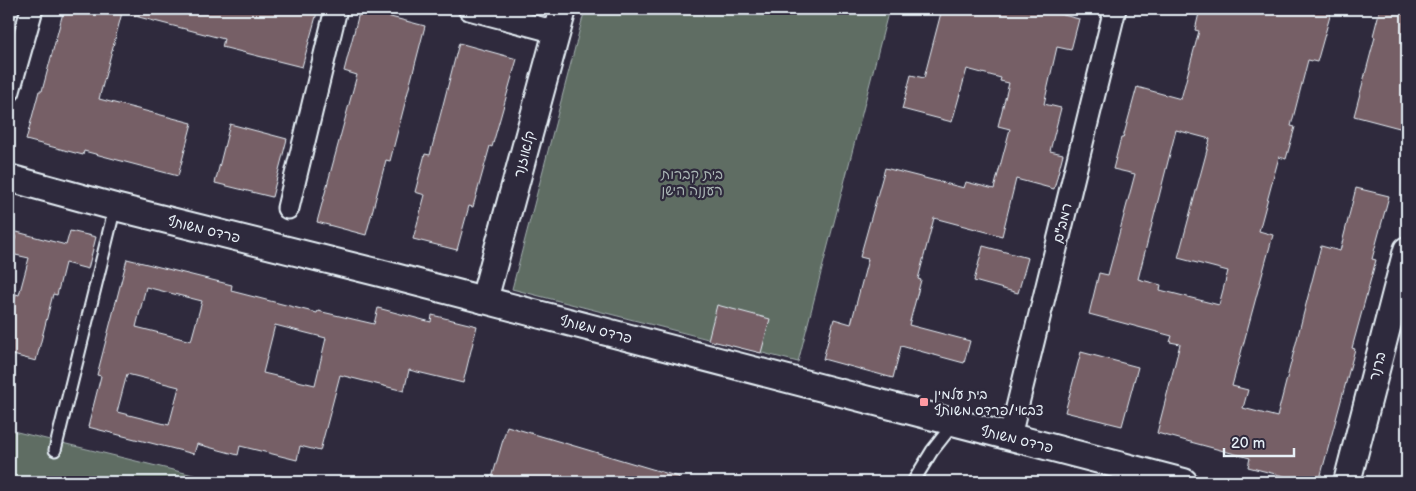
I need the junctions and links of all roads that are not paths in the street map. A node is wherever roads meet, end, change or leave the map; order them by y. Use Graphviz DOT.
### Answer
graph roads {
  1 [pos="32,9"];
  2 [pos="336,9"];
  3 [pos="469,9"];
  4 [pos="1115,9"];
  5 [pos="559,21"];
  6 [pos="9,91"];
  7 [pos="9,178"];
  8 [pos="115,207"];
  9 [pos="288,208"];
  10 [pos="1407,250"];
  11 [pos="484,300"];
  12 [pos="954,423"];
  13 [pos="1010,436"];
  14 [pos="55,450"];
  15 [pos="1127,474"];
  16 [pos="913,482"];
  17 [pos="1184,482"];
  18 [pos="1347,482"];
  1 -- 6 [label="street"];
  2 -- 9 [label="street"];
  3 -- 5 [label="street"];
  4 -- 13 [label="street, רמב\"ם"];
  5 -- 11 [label="street, קלאוזנר"];
  7 -- 8 [label="street, פרדס משותף"];
  8 -- 11 [label="street, פרדס משותף"];
  8 -- 14 [label="lane"];
  10 -- 18 [label="street, ברנר"];
  11 -- 12 [label="street, פרדס משותף"];
  12 -- 13 [label="street, פרדס משותף"];
  12 -- 16 [label="lane"];
  13 -- 15 [label="street, פרדס משותף"];
  15 -- 17 [label="street, פרדס משותף"];
}
